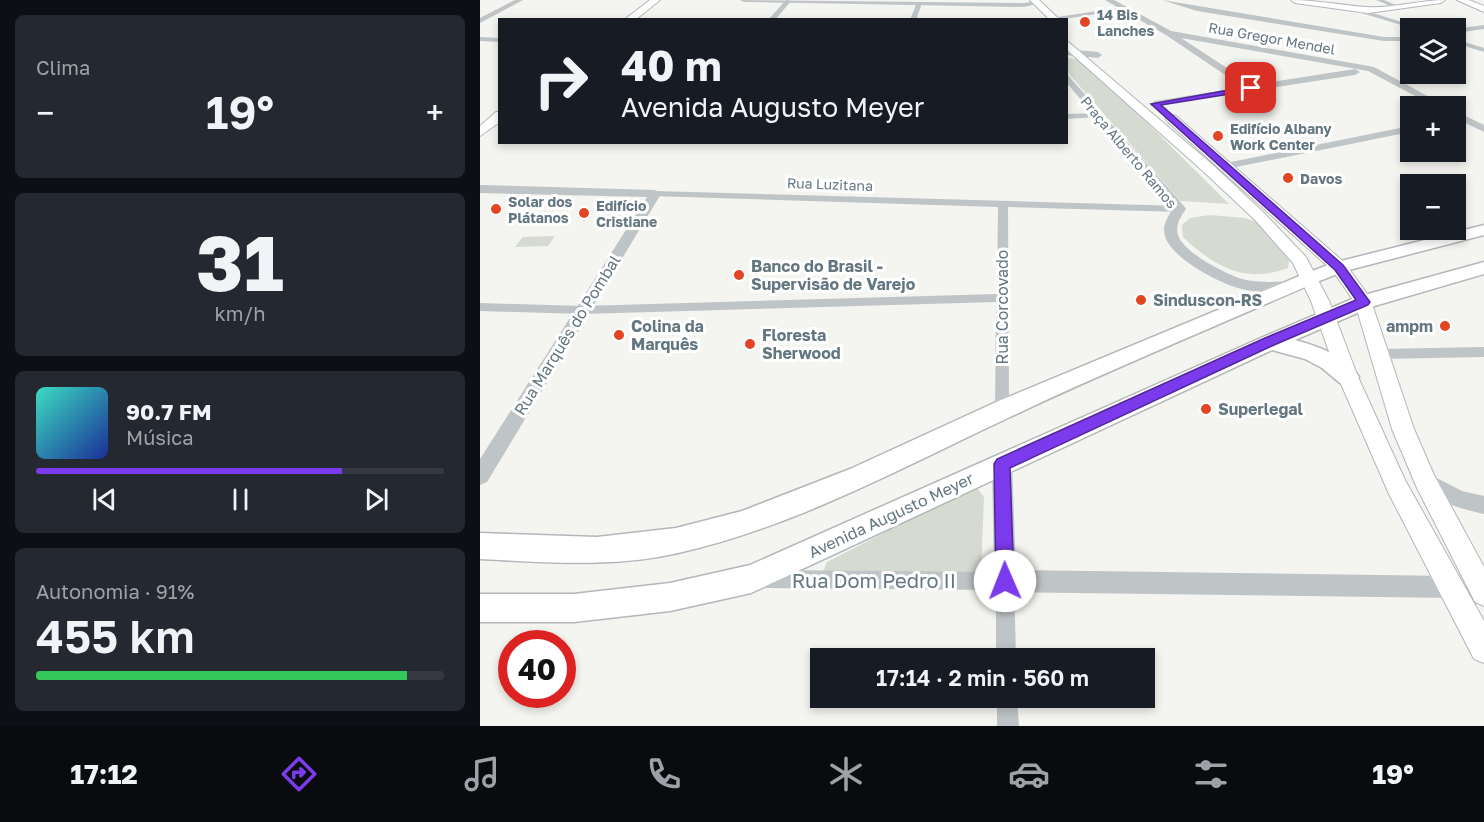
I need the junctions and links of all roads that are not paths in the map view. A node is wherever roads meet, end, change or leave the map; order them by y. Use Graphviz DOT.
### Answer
graph roads {
  1 [pos="520,0"];
  2 [pos="656,0"];
  3 [pos="666,0"];
  4 [pos="744,0"];
  5 [pos="1109,0"];
  6 [pos="1165,0"];
  7 [pos="1295,0"];
  8 [pos="1314,0"];
  9 [pos="1410,0"];
  10 [pos="1441,0"];
  11 [pos="1461,0"];
  12 [pos="788,1"];
  13 [pos="1035,1"];
  14 [pos="919,3"];
  15 [pos="1021,3"];
  16 [pos="1387,3"];
  17 [pos="1350,8"];
  18 [pos="1123,9"];
  19 [pos="1484,9"];
  20 [pos="638,12"];
  21 [pos="630,18"];
  22 [pos="773,18"];
  23 [pos="914,18"];
  24 [pos="1038,18"];
  25 [pos="1054,18"];
  26 [pos="1062,18"];
  27 [pos="480,21"];
  28 [pos="1400,23"];
  29 [pos="1484,27"];
  30 [pos="1466,29"];
  31 [pos="1169,33"];
  32 [pos="480,39"];
  33 [pos="1400,39"];
  34 [pos="498,40"];
  35 [pos="1068,44"];
  36 [pos="1466,44"];
  37 [pos="1484,50"];
  38 [pos="1082,53"];
  39 [pos="1371,69"];
  40 [pos="1120,74"];
  41 [pos="1068,78"];
  42 [pos="1251,88"];
  43 [pos="1422,96"];
  44 [pos="1155,104"];
  45 [pos="1098,116"];
  46 [pos="1068,117"];
  47 [pos="493,120"];
  48 [pos="1466,121"];
  49 [pos="1484,129"];
  50 [pos="1400,131"];
  51 [pos="480,132"];
  52 [pos="1226,166"];
  53 [pos="480,189"];
  54 [pos="655,194"];
  55 [pos="1004,204"];
  56 [pos="1180,209"];
  57 [pos="1484,230"];
  58 [pos="1339,267"];
  59 [pos="1484,268"];
  60 [pos="1301,282"];
  61 [pos="1002,297"];
  62 [pos="1364,302"];
  63 [pos="480,307"];
  64 [pos="582,310"];
  65 [pos="1326,318"];
  66 [pos="1270,342"];
  67 [pos="1484,352"];
  68 [pos="1380,354"];
  69 [pos="1348,377"];
  70 [pos="1002,410"];
  71 [pos="1002,464"];
  72 [pos="480,476"];
  73 [pos="1425,481"];
  74 [pos="1484,506"];
  75 [pos="480,546"];
  76 [pos="751,579"];
  77 [pos="1005,581"];
  78 [pos="1451,587"];
  79 [pos="1484,593"];
  80 [pos="480,608"];
  81 [pos="1006,648"];
  82 [pos="1484,649"];
  83 [pos="1007,708"];
  84 [pos="1008,726"];
  1 -- 27 [label="street"];
  2 -- 20 [label="main road"];
  3 -- 20 [label="main road"];
  4 -- 12 [label="street"];
  5 -- 18 [label="street"];
  6 -- 33 [label="street"];
  7 -- 17 [label="main road"];
  8 -- 16 [label="main road"];
  9 -- 16 [label="main road"];
  10 -- 16 [label="main road"];
  11 -- 19 [label="main road"];
  12 -- 14 [label="street"];
  12 -- 22 [label="street"];
  13 -- 15 [label="street"];
  13 -- 25 [label="main road"];
  14 -- 15 [label="street"];
  14 -- 23 [label="street"];
  15 -- 24 [label="main road"];
  16 -- 17 [label="main road"];
  17 -- 28 [label="street"];
  18 -- 26 [label="street"];
  18 -- 31 [label="street"];
  20 -- 21 [label="main road"];
  29 -- 30 [label="street"];
  31 -- 39 [label="street, Rua Gregor Mendel"];
  31 -- 42 [label="street"];
  32 -- 34 [label="street"];
  35 -- 38 [label="main road"];
  36 -- 37 [label="street"];
  38 -- 60 [label="main road"];
  39 -- 42 [label="street"];
  39 -- 43 [label="street, Rua Gregor Mendel"];
  40 -- 44 [label="main road"];
  41 -- 45 [label="street, Praça Alberto Ramos"];
  42 -- 44 [label="street"];
  44 -- 52 [label="main road"];
  45 -- 46 [label="street"];
  45 -- 56 [label="street, Praça Alberto Ramos"];
  47 -- 51 [label="main road"];
  48 -- 49 [label="street"];
  50 -- 52 [label="street"];
  52 -- 58 [label="main road"];
  53 -- 54 [label="street, Rua Luzitana"];
  54 -- 55 [label="street, Rua Luzitana"];
  54 -- 64 [label="street, Rua Marquês do Pombal"];
  55 -- 56 [label="street, Rua Luzitana"];
  55 -- 61 [label="street, Rua Corcovado"];
  56 -- 60 [label="street, Praça Alberto Ramos"];
  57 -- 58 [label="main road"];
  58 -- 60 [label="main road"];
  58 -- 62 [label="main road"];
  59 -- 62 [label="main road, Avenida Augusto Meyer"];
  60 -- 65 [label="main road"];
  60 -- 70 [label="main road"];
  61 -- 64 [label="street"];
  61 -- 70 [label="street, Rua Corcovado"];
  62 -- 65 [label="main road, Avenida Augusto Meyer"];
  62 -- 68 [label="main road"];
  63 -- 64 [label="street"];
  64 -- 72 [label="street, Rua Marquês do Pombal"];
  65 -- 66 [label="main road, Avenida Augusto Meyer"];
  65 -- 69 [label="main road"];
  66 -- 69 [label="main road"];
  66 -- 71 [label="main road, Avenida Augusto Meyer"];
  67 -- 68 [label="street"];
  68 -- 73 [label="main road"];
  69 -- 78 [label="main road"];
  70 -- 75 [label="main road"];
  71 -- 76 [label="main road, Avenida Augusto Meyer"];
  71 -- 77 [label="street"];
  73 -- 74 [label="street"];
  73 -- 79 [label="main road"];
  76 -- 77 [label="street, Rua Dom Pedro II"];
  76 -- 80 [label="main road, Rua Dom Pedro II"];
  77 -- 78 [label="street, Rua Dom Pedro II"];
  77 -- 81 [label="street"];
  78 -- 82 [label="main road"];
  83 -- 84 [label="street"];
}
